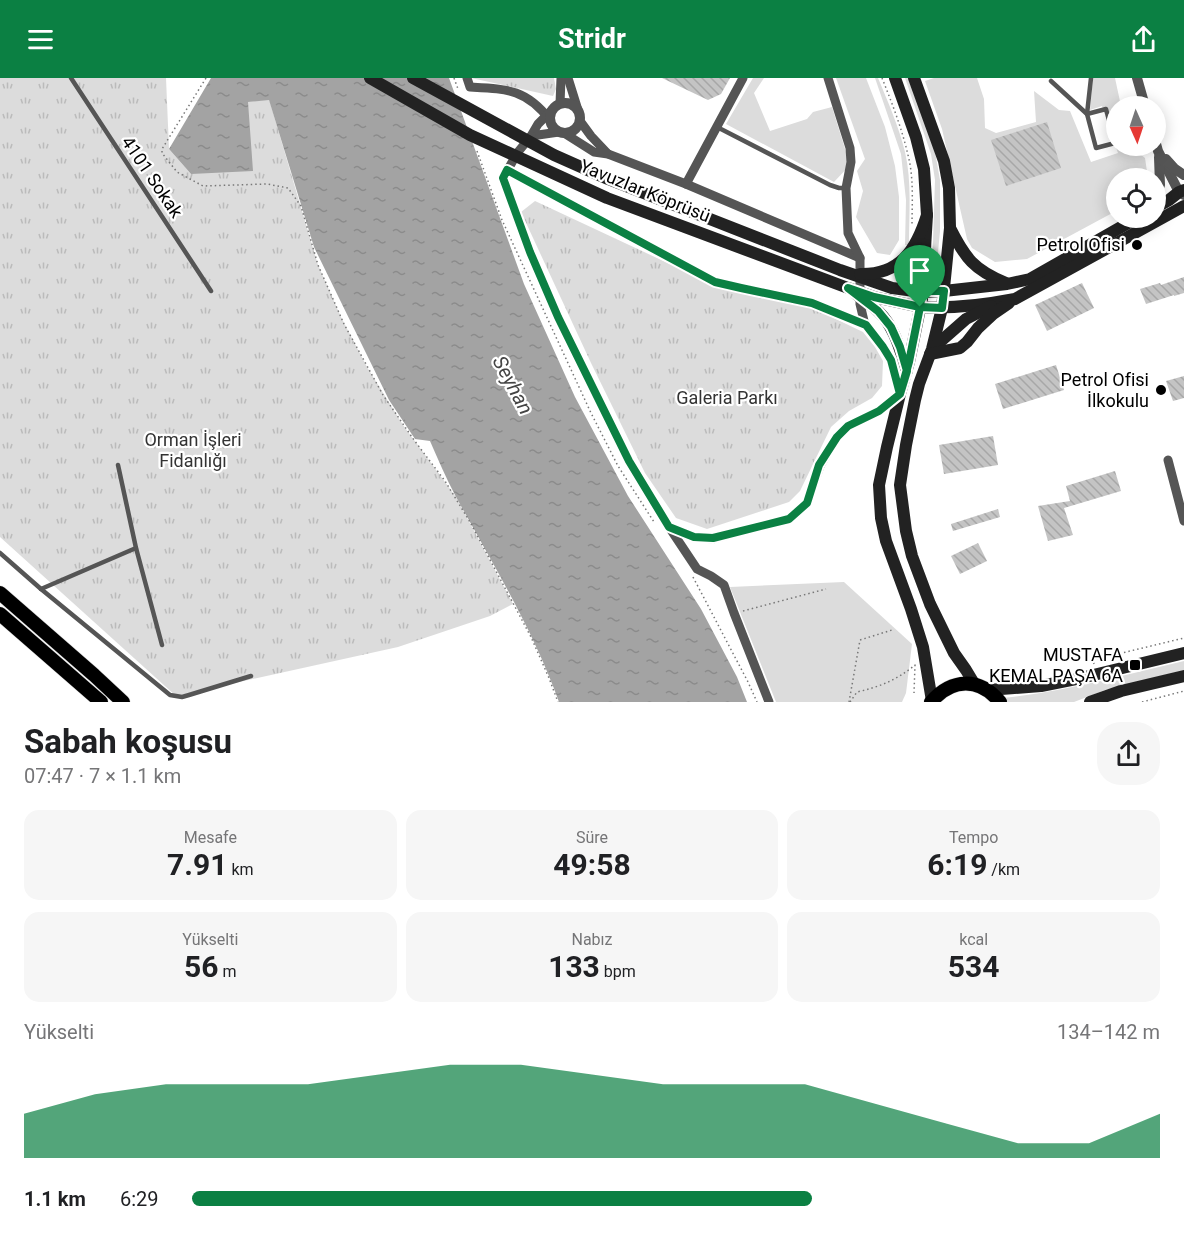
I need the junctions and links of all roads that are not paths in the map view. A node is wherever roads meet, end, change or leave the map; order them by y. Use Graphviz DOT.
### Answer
graph roads {
  1 [pos="71,78"];
  2 [pos="369,78"];
  3 [pos="413,78"];
  4 [pos="467,78"];
  5 [pos="561,78"];
  6 [pos="568,78"];
  7 [pos="743,78"];
  8 [pos="828,78"];
  9 [pos="895,78"];
  10 [pos="914,78"];
  11 [pos="1091,78"];
  12 [pos="1137,78"];
  13 [pos="1051,81"];
  14 [pos="1142,96"];
  15 [pos="552,112"];
  16 [pos="1087,114"];
  17 [pos="579,116"];
  18 [pos="717,127"];
  19 [pos="562,132"];
  20 [pos="531,136"];
  21 [pos="608,154"];
  22 [pos="1163,156"];
  23 [pos="1165,156"];
  24 [pos="507,170"];
  25 [pos="1184,175"];
  26 [pos="686,184"];
  27 [pos="846,188"];
  28 [pos="1182,192"];
  29 [pos="1166,202"];
  30 [pos="1184,206"];
  31 [pos="927,215"];
  32 [pos="950,228"];
  33 [pos="1119,228"];
  34 [pos="860,258"];
  35 [pos="853,274"];
  36 [pos="1007,284"];
  37 [pos="848,288"];
  38 [pos="212,291"];
  39 [pos="921,299"];
  40 [pos="1015,299"];
  41 [pos="943,300"];
  42 [pos="999,302"];
  43 [pos="866,325"];
  44 [pos="931,351"];
  45 [pos="907,371"];
  46 [pos="900,394"];
  47 [pos="1168,460"];
  48 [pos="118,465"];
  49 [pos="1180,489"];
  50 [pos="1184,521"];
  51 [pos="669,527"];
  52 [pos="136,548"];
  53 [pos="0,553"];
  54 [pos="41,590"];
  55 [pos="0,593"];
  56 [pos="0,614"];
  57 [pos="162,645"];
  58 [pos="1184,653"];
  59 [pos="251,676"];
  60 [pos="1184,676"];
  61 [pos="981,688"];
  62 [pos="101,702"];
  63 [pos="123,702"];
  64 [pos="769,702"];
  65 [pos="932,702"];
  66 [pos="1000,702"];
  67 [pos="1090,702"];
  1 -- 38 [label="lane, 4101 Sokak"];
  2 -- 37 [label="main road, Yavuzlar Köprüsü, bridge"];
  3 -- 35 [label="main road, Yavuzlar Köprüsü, bridge"];
  4 -- 15 [label="street"];
  5 -- 15 [label="street"];
  6 -- 17 [label="street"];
  7 -- 18 [label="street"];
  8 -- 27 [label="street"];
  9 -- 31 [label="main road"];
  10 -- 32 [label="main road"];
  11 -- 16 [label="lane"];
  12 -- 14 [label="street"];
  13 -- 16 [label="lane"];
  15 -- 17 [label="street"];
  15 -- 19 [label="street"];
  15 -- 20 [label="street"];
  16 -- 16 [label="lane"];
  17 -- 19 [label="street"];
  17 -- 21 [label="street"];
  18 -- 26 [label="street"];
  18 -- 27 [label="lane"];
  19 -- 20 [label="street"];
  19 -- 21 [label="street"];
  20 -- 24 [label="street"];
  21 -- 26 [label="street"];
  22 -- 28 [label="street"];
  23 -- 25 [label="street"];
  24 -- 43 [label="street"];
  24 -- 51 [label="street"];
  26 -- 34 [label="street"];
  27 -- 34 [label="street"];
  28 -- 29 [label="main road"];
  30 -- 40 [label="main road"];
  31 -- 35 [label="main road, bridge"];
  31 -- 39 [label="main road"];
  32 -- 36 [label="main road"];
  32 -- 41 [label="main road"];
  33 -- 36 [label="main road"];
  34 -- 43 [label="street"];
  35 -- 39 [label="main road, Yavuzlar Köprüsü, bridge"];
  36 -- 41 [label="main road"];
  37 -- 39 [label="main road, Yavuzlar Köprüsü, bridge"];
  37 -- 45 [label="main road, bridge"];
  39 -- 41 [label="main road"];
  39 -- 45 [label="main road"];
  40 -- 42 [label="main road"];
  40 -- 44 [label="main road"];
  41 -- 42 [label="main road"];
  41 -- 44 [label="main road"];
  42 -- 44 [label="main road"];
  43 -- 46 [label="street"];
  44 -- 61 [label="main road"];
  45 -- 46 [label="main road"];
  46 -- 51 [label="street"];
  46 -- 65 [label="main road"];
  47 -- 49 [label="street"];
  48 -- 52 [label="lane"];
  49 -- 50 [label="street"];
  51 -- 64 [label="street"];
  52 -- 54 [label="lane"];
  52 -- 57 [label="lane"];
  53 -- 54 [label="lane"];
  54 -- 59 [label="lane"];
  55 -- 63 [label="main road"];
  56 -- 62 [label="main road"];
  58 -- 61 [label="main road"];
  60 -- 67 [label="main road"];
  61 -- 65 [label="main road"];
  61 -- 66 [label="main road"];
}
